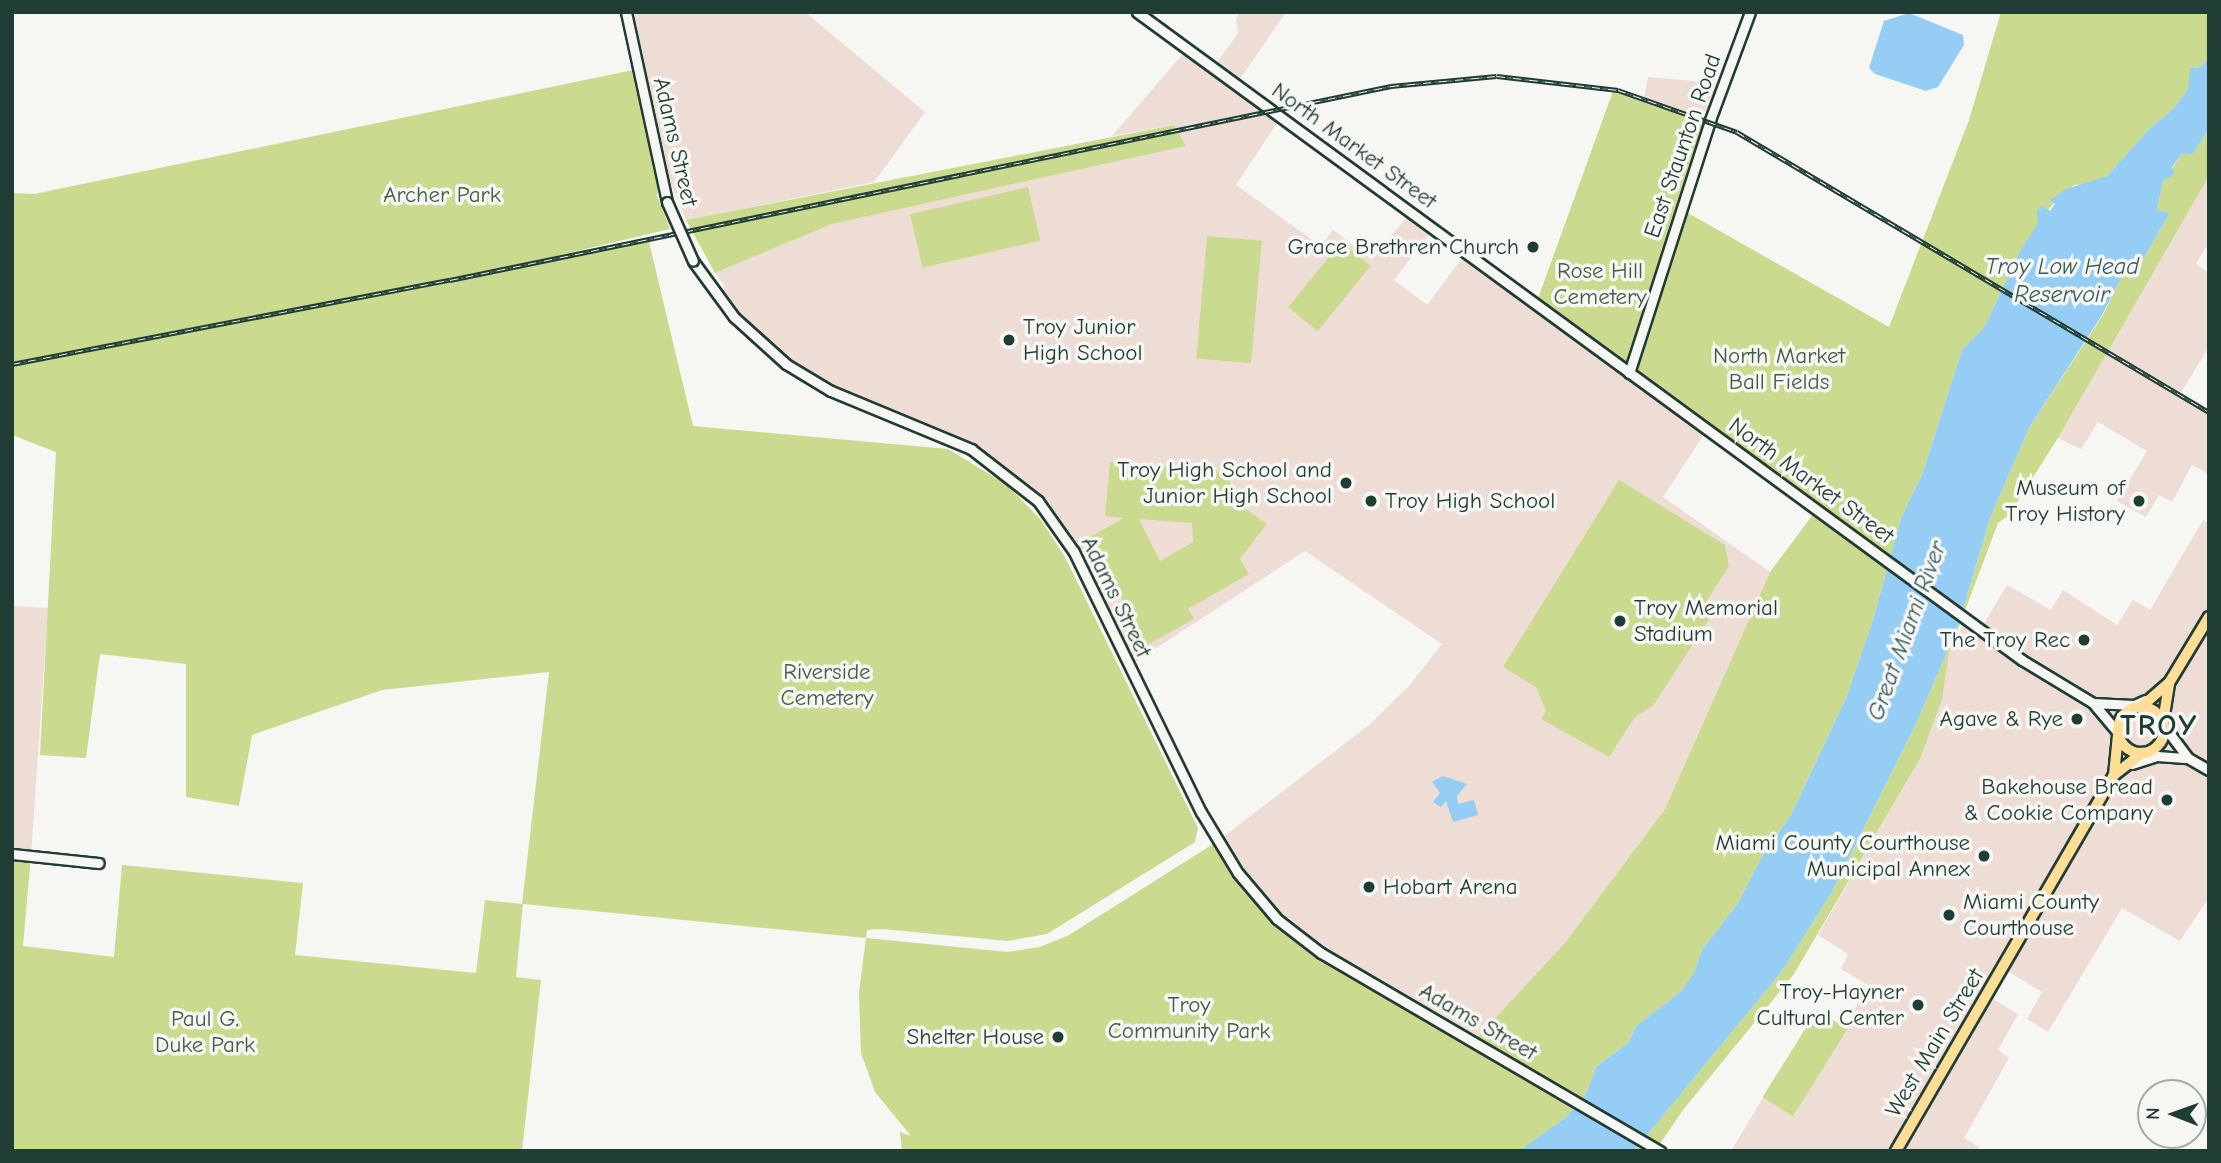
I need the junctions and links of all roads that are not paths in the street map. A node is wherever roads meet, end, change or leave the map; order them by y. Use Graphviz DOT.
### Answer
graph roads {
  1 [pos="626,12"];
  2 [pos="1137,12"];
  3 [pos="1750,12"];
  4 [pos="1629,373"];
  5 [pos="2209,617"];
  6 [pos="2169,683"];
  7 [pos="2093,703"];
  8 [pos="2135,705"];
  9 [pos="2163,724"];
  10 [pos="2116,735"];
  11 [pos="2144,753"];
  12 [pos="2164,756"];
  13 [pos="2188,758"];
  14 [pos="2124,767"];
  15 [pos="2209,770"];
  16 [pos="2114,775"];
  17 [pos="12,854"];
  18 [pos="99,863"];
  19 [pos="1658,1150"];
  20 [pos="1896,1151"];
  1 -- 19 [label="street, Adams Street, bridge"];
  2 -- 4 [label="street, North Market Street"];
  3 -- 4 [label="street, East Staunton Road"];
  4 -- 7 [label="street, North Market Street"];
  5 -- 6 [label="main road"];
  6 -- 8 [label="main road"];
  6 -- 9 [label="main road"];
  7 -- 8 [label="street"];
  7 -- 10 [label="street"];
  8 -- 9 [label="main road"];
  8 -- 10 [label="main road"];
  9 -- 11 [label="main road"];
  9 -- 13 [label="street"];
  10 -- 11 [label="main road"];
  10 -- 16 [label="main road"];
  11 -- 12 [label="street"];
  11 -- 14 [label="main road"];
  12 -- 13 [label="street"];
  12 -- 14 [label="street"];
  13 -- 15 [label="street"];
  14 -- 16 [label="main road"];
  16 -- 20 [label="main road, West Main Street"];
  17 -- 18 [label="street"];
}
